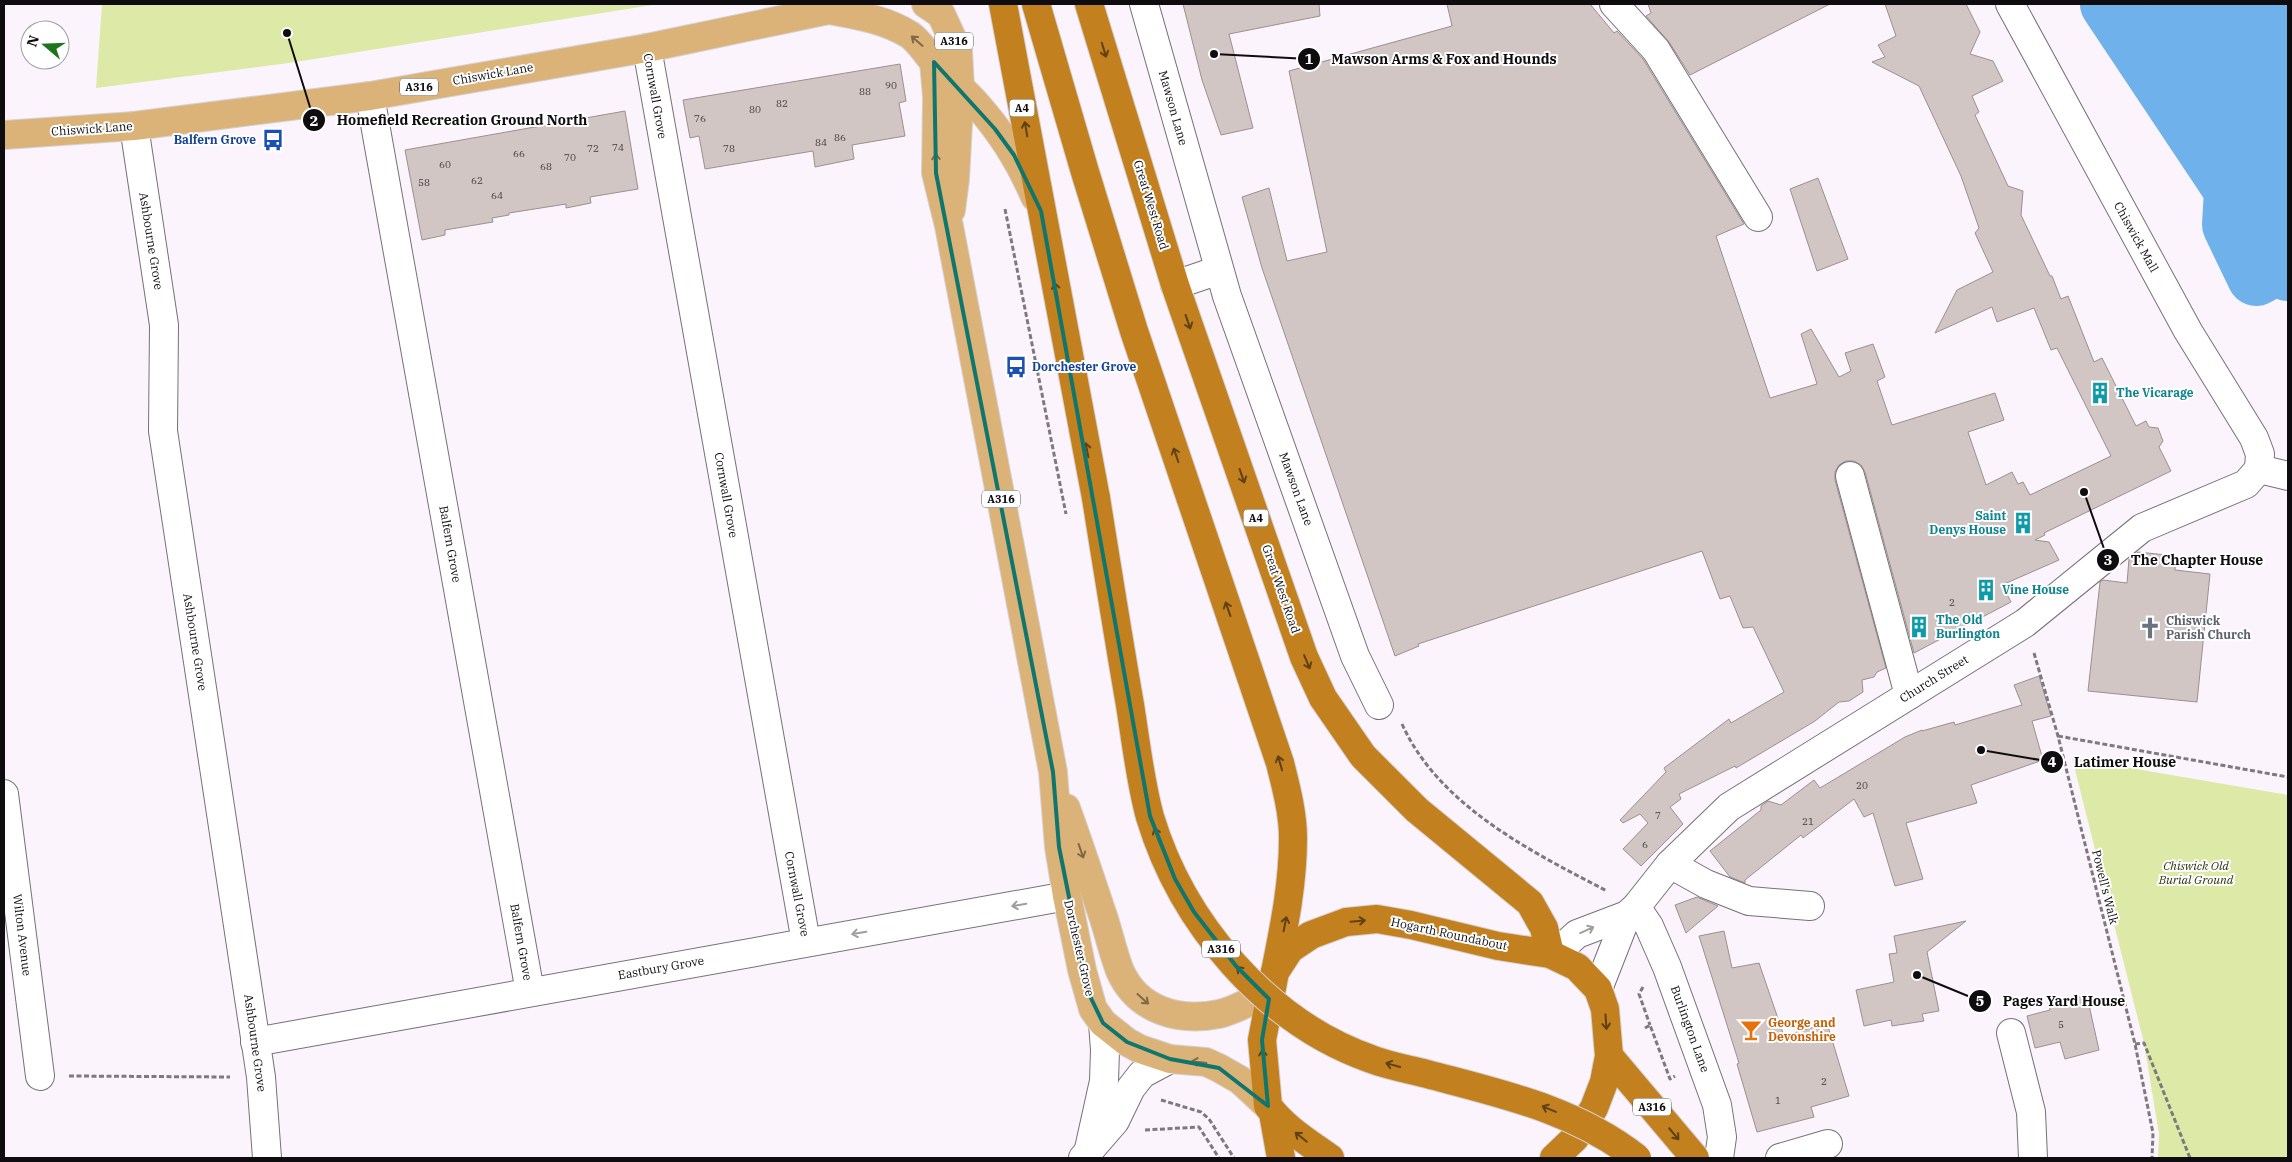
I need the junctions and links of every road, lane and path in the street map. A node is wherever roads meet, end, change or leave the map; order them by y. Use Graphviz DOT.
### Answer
graph roads {
  1 [pos="857,4"];
  2 [pos="926,4"];
  3 [pos="1004,4"];
  4 [pos="1036,4"];
  5 [pos="1090,4"];
  6 [pos="1144,4"];
  7 [pos="1614,4"];
  8 [pos="2010,4"];
  9 [pos="830,10"];
  10 [pos="647,48"];
  11 [pos="934,62"];
  12 [pos="960,87"];
  13 [pos="370,96"];
  14 [pos="134,126"];
  15 [pos="4,135"];
  16 [pos="1041,212"];
  17 [pos="1758,217"];
  18 [pos="949,226"];
  19 [pos="1219,270"];
  20 [pos="1175,284"];
  21 [pos="2260,469"];
  22 [pos="1850,476"];
  23 [pos="2288,476"];
  24 [pos="2025,623"];
  25 [pos="1909,695"];
  26 [pos="1389,711"];
  27 [pos="2058,736"];
  28 [pos="1053,772"];
  29 [pos="2288,778"];
  30 [pos="4,794"];
  31 [pos="1670,864"];
  32 [pos="1067,896"];
  33 [pos="1810,906"];
  34 [pos="1631,911"];
  35 [pos="806,942"];
  36 [pos="1552,954"];
  37 [pos="1273,981"];
  38 [pos="1598,989"];
  39 [pos="530,992"];
  40 [pos="1639,994"];
  41 [pos="1102,1022"];
  42 [pos="1650,1025"];
  43 [pos="2012,1033"];
  44 [pos="256,1042"];
  45 [pos="2135,1044"];
  46 [pos="1608,1056"];
  47 [pos="1170,1059"];
  48 [pos="40,1076"];
  49 [pos="261,1077"];
  50 [pos="1160,1100"];
  51 [pos="1271,1109"];
  52 [pos="1137,1131"];
  53 [pos="1828,1144"];
  54 [pos="1086,1154"];
  55 [pos="267,1158"];
  56 [pos="1219,1158"];
  57 [pos="1234,1158"];
  58 [pos="1281,1158"];
  59 [pos="1330,1158"];
  60 [pos="1554,1158"];
  61 [pos="1637,1158"];
  62 [pos="1715,1158"];
  63 [pos="1780,1158"];
  64 [pos="2033,1158"];
  65 [pos="2152,1158"];
  66 [pos="2190,1158"];
  1 -- 9 [label="main road, Chiswick Lane / A316"];
  2 -- 12 [label="main road, A316"];
  16 -- 3 [label="highway, A4, one-way"];
  37 -- 4 [label="highway, one-way"];
  5 -- 20 [label="highway, Great West Road / A4, one-way"];
  6 -- 19 [label="street, Mawson Lane"];
  7 -- 17 [label="street"];
  8 -- 21 [label="street, Chiswick Mall"];
  9 -- 10 [label="main road, Chiswick Lane / A316"];
  11 -- 9 [label="main road, Chiswick Lane / A316, one-way"];
  10 -- 13 [label="main road, Chiswick Lane / A316"];
  10 -- 35 [label="street, Cornwall Grove"];
  11 -- 12 [label="main road, A316"];
  18 -- 11 [label="main road, Dorchester Grove / A316, one-way"];
  12 -- 16 [label="main road, A316"];
  12 -- 18 [label="main road, Dorchester Grove / A316"];
  13 -- 14 [label="main road, Chiswick Lane / A316"];
  13 -- 39 [label="street, Balfern Grove"];
  14 -- 15 [label="main road, Chiswick Lane / A316"];
  14 -- 44 [label="street, Ashbourne Grove"];
  61 -- 16 [label="highway, A316, one-way, bridge"];
  18 -- 28 [label="main road, Dorchester Grove / A316"];
  19 -- 20 [label="street"];
  19 -- 26 [label="street, Mawson Lane"];
  20 -- 36 [label="highway, Great West Road / A4, one-way"];
  21 -- 23 [label="street"];
  21 -- 24 [label="street, Church Street"];
  22 -- 25 [label="street"];
  24 -- 25 [label="street, Church Street"];
  24 -- 27 [label="path, Powell's Walk"];
  25 -- 31 [label="street, Church Street"];
  26 -- 34 [label="path"];
  27 -- 29 [label="path"];
  27 -- 45 [label="path, Powell's Walk"];
  28 -- 32 [label="main road, Dorchester Grove / A316"];
  28 -- 37 [label="main road, Dorchester Grove / A316, one-way"];
  30 -- 48 [label="street, Wilton Avenue"];
  31 -- 33 [label="street"];
  31 -- 34 [label="street, Church Street"];
  32 -- 35 [label="street, Eastbury Grove, one-way"];
  32 -- 41 [label="main road, Dorchester Grove / A316"];
  36 -- 34 [label="street, one-way"];
  34 -- 38 [label="street, Church Street"];
  34 -- 62 [label="street, Burlington Lane"];
  35 -- 39 [label="street, Eastbury Grove"];
  37 -- 36 [label="highway, Hogarth Roundabout, one-way"];
  36 -- 38 [label="highway, Hogarth Roundabout"];
  51 -- 37 [label="highway, Hogarth Roundabout, one-way"];
  38 -- 46 [label="highway, Hogarth Roundabout, one-way"];
  39 -- 44 [label="street, Eastbury Grove"];
  40 -- 42 [label="path"];
  41 -- 47 [label="main road, Dorchester Grove / A316"];
  41 -- 54 [label="street"];
  43 -- 64 [label="street"];
  44 -- 49 [label="street, Ashbourne Grove"];
  45 -- 65 [label="path, Powell's Walk"];
  45 -- 66 [label="path"];
  46 -- 60 [label="highway, Hogarth Roundabout"];
  46 -- 62 [label="highway, Burlington Lane / A316, one-way"];
  51 -- 47 [label="main road, Dorchester Grove / A316, one-way"];
  47 -- 54 [label="street"];
  48 -- 49 [label="path"];
  49 -- 55 [label="street, Ashbourne Grove"];
  50 -- 57 [label="path"];
  51 -- 58 [label="highway, Hogarth Roundabout"];
  59 -- 51 [label="highway, one-way"];
  52 -- 56 [label="path"];
  53 -- 63 [label="street"];
}
